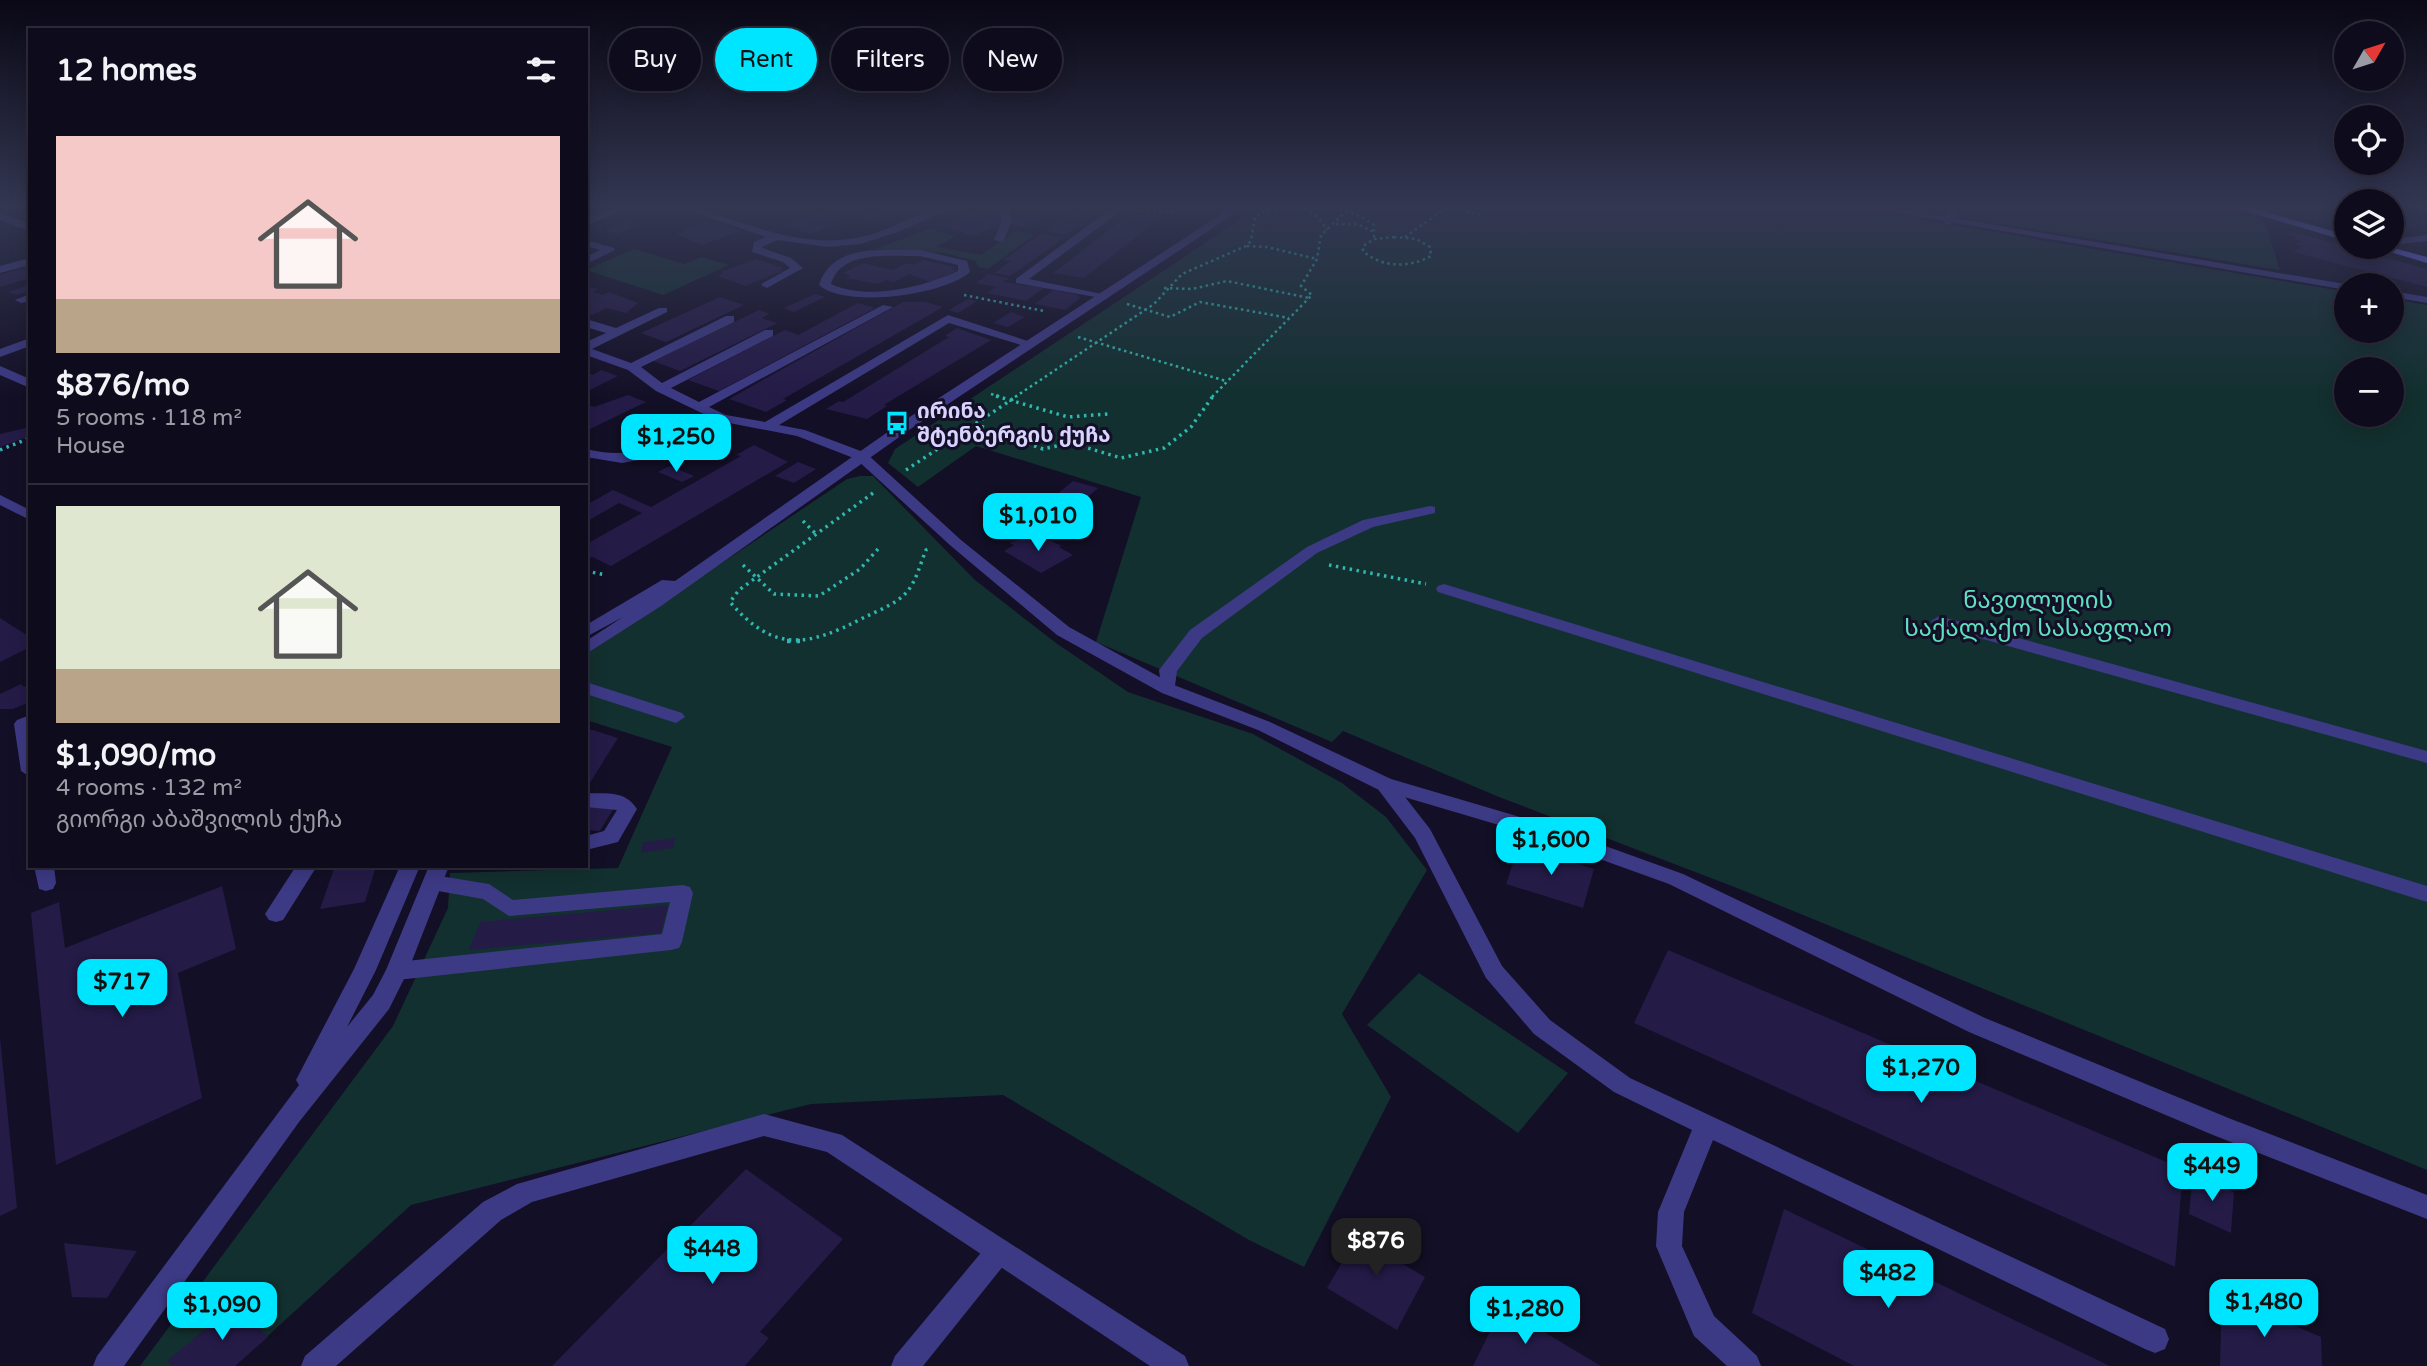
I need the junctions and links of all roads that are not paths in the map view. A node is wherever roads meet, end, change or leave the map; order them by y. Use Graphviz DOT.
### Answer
graph roads {
  1 [pos="794,270"];
  2 [pos="834,270"];
  3 [pos="964,270"];
  4 [pos="1035,270"];
  5 [pos="1144,270"];
  6 [pos="2241,270"];
  7 [pos="767,285"];
  8 [pos="2334,285"];
  9 [pos="1103,297"];
  10 [pos="2404,297"];
  11 [pos="2427,300"];
  12 [pos="887,307"];
  13 [pos="663,310"];
  14 [pos="730,318"];
  15 [pos="588,324"];
  16 [pos="617,332"];
  17 [pos="769,333"];
  18 [pos="28,343"];
  19 [pos="1031,344"];
  20 [pos="588,348"];
  21 [pos="588,350"];
  22 [pos="0,353"];
  23 [pos="632,368"];
  24 [pos="0,370"];
  25 [pos="28,383"];
  26 [pos="661,388"];
  27 [pos="699,407"];
  28 [pos="722,418"];
  29 [pos="766,427"];
  30 [pos="588,453"];
  31 [pos="861,456"];
  32 [pos="0,499"];
  33 [pos="1430,510"];
  34 [pos="28,515"];
  35 [pos="709,562"];
  36 [pos="1444,589"];
  37 [pos="1939,621"];
  38 [pos="588,631"];
  39 [pos="588,648"];
  40 [pos="588,689"];
  41 [pos="1167,689"];
  42 [pos="677,717"];
  43 [pos="28,722"];
  44 [pos="2427,757"];
  45 [pos="28,758"];
  46 [pos="1384,784"];
  47 [pos="588,800"];
  48 [pos="588,843"];
  49 [pos="306,868"];
  50 [pos="409,868"];
  51 [pos="437,875"];
  52 [pos="2427,894"];
  53 [pos="276,914"];
  54 [pos="397,971"];
  55 [pos="290,1114"];
  56 [pos="1706,1126"];
  57 [pos="2427,1207"];
  58 [pos="999,1251"];
  59 [pos="2155,1339"];
  60 [pos="107,1366"];
  61 [pos="315,1366"];
  62 [pos="905,1366"];
  63 [pos="1175,1366"];
  64 [pos="1746,1366"];
  1 -- 7 [label="street"];
  2 -- 3 [label="street"];
  4 -- 9 [label="street"];
  5 -- 9 [label="street"];
  6 -- 8 [label="street"];
  9 -- 19 [label="street"];
  10 -- 11 [label="street"];
  12 -- 27 [label="street"];
  13 -- 16 [label="street"];
  14 -- 23 [label="street"];
  15 -- 16 [label="street"];
  16 -- 20 [label="street"];
  17 -- 26 [label="street"];
  18 -- 22 [label="street"];
  19 -- 29 [label="street"];
  19 -- 31 [label="street"];
  21 -- 23 [label="street"];
  23 -- 26 [label="street"];
  24 -- 25 [label="street"];
  26 -- 27 [label="street"];
  27 -- 28 [label="street"];
  28 -- 29 [label="street"];
  28 -- 30 [label="street"];
  29 -- 31 [label="street"];
  31 -- 35 [label="street"];
  31 -- 41 [label="street"];
  32 -- 34 [label="street"];
  33 -- 41 [label="street"];
  35 -- 38 [label="street"];
  35 -- 39 [label="street"];
  36 -- 52 [label="street"];
  37 -- 44 [label="street"];
  40 -- 42 [label="street"];
  41 -- 46 [label="street"];
  43 -- 45 [label="street"];
  46 -- 56 [label="street"];
  46 -- 57 [label="street"];
  47 -- 48 [label="street"];
  49 -- 53 [label="street"];
  50 -- 55 [label="street"];
  51 -- 54 [label="street"];
  51 -- 54 [label="street"];
  54 -- 55 [label="street"];
  55 -- 60 [label="street"];
  56 -- 59 [label="street"];
  56 -- 64 [label="street"];
  58 -- 61 [label="street"];
  58 -- 62 [label="street"];
  58 -- 63 [label="street"];
}
